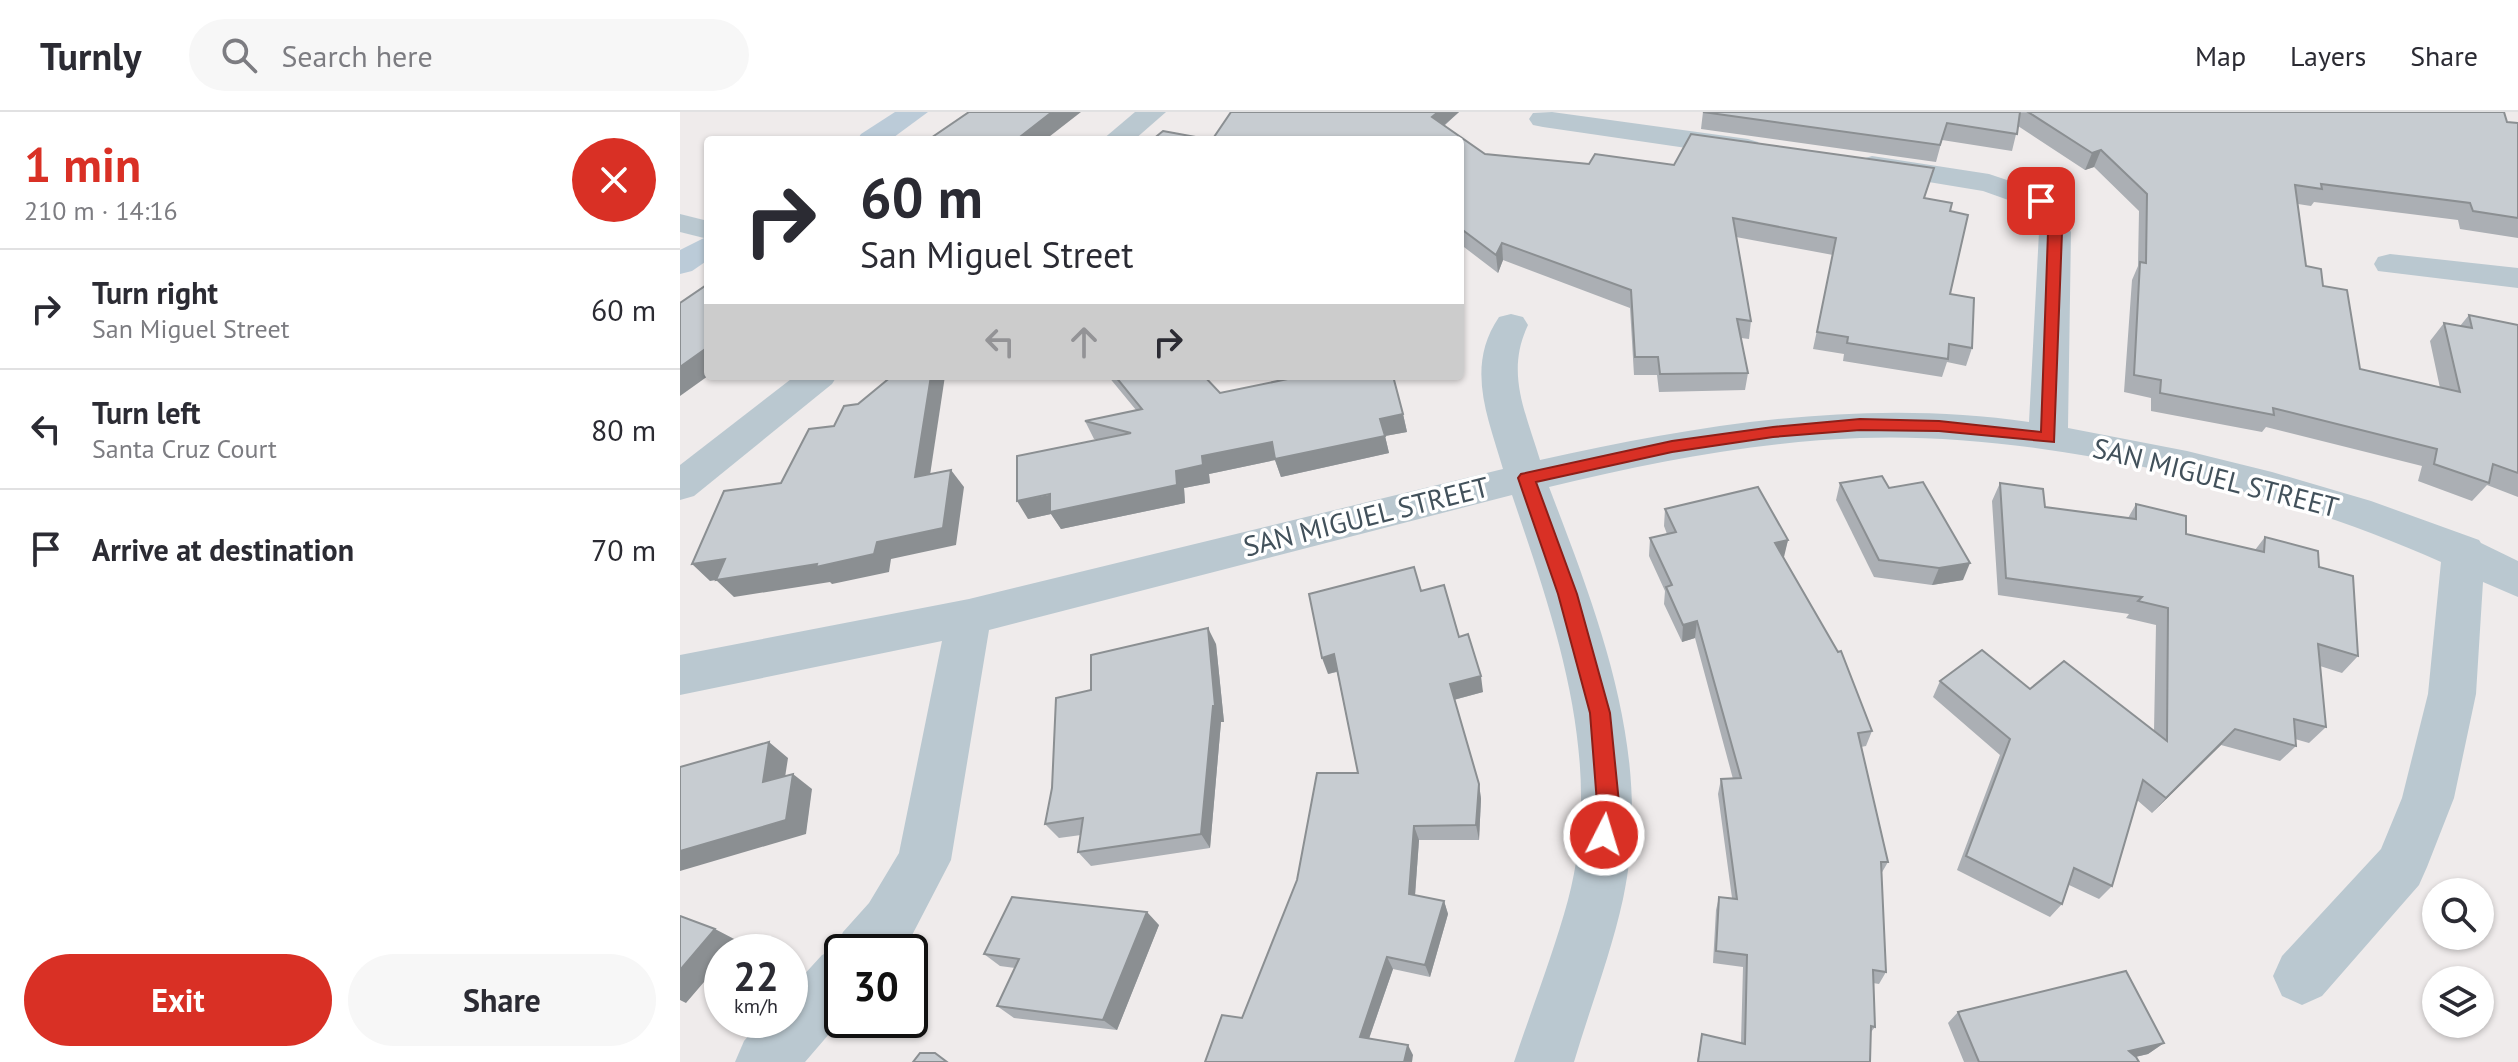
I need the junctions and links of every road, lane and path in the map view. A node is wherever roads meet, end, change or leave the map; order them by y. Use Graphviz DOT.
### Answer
graph roads {
  1 [pos="914,112"];
  2 [pos="1152,112"];
  3 [pos="1543,119"];
  4 [pos="877,136"];
  5 [pos="1121,136"];
  6 [pos="1778,152"];
  7 [pos="1841,161"];
  8 [pos="680,223"];
  9 [pos="704,229"];
  10 [pos="704,249"];
  11 [pos="680,264"];
  12 [pos="2390,264"];
  13 [pos="2518,278"];
  14 [pos="1511,325"];
  15 [pos="814,380"];
  16 [pos="2048,438"];
  17 [pos="1526,478"];
  18 [pos="680,486"];
  19 [pos="2464,551"];
  20 [pos="2518,580"];
  21 [pos="968,617"];
  22 [pos="680,675"];
  23 [pos="879,934"];
  24 [pos="2302,976"];
  25 [pos="824,995"];
  26 [pos="765,1062"];
  27 [pos="1544,1062"];
  1 -- 4 [label="street"];
  2 -- 5 [label="street"];
  3 -- 6 [label="street"];
  7 -- 16 [label="street"];
  8 -- 9 [label="street"];
  10 -- 11 [label="street"];
  12 -- 13 [label="street"];
  14 -- 17 [label="street"];
  15 -- 18 [label="street"];
  16 -- 17 [label="street, SAN MIGUEL STREET"];
  16 -- 19 [label="street, SAN MIGUEL STREET"];
  17 -- 21 [label="street, SAN MIGUEL STREET"];
  17 -- 27 [label="street"];
  19 -- 20 [label="street, SAN MIGUEL STREET"];
  19 -- 24 [label="street"];
  21 -- 22 [label="street, SAN MIGUEL STREET"];
  21 -- 23 [label="street"];
  25 -- 26 [label="street"];
}
